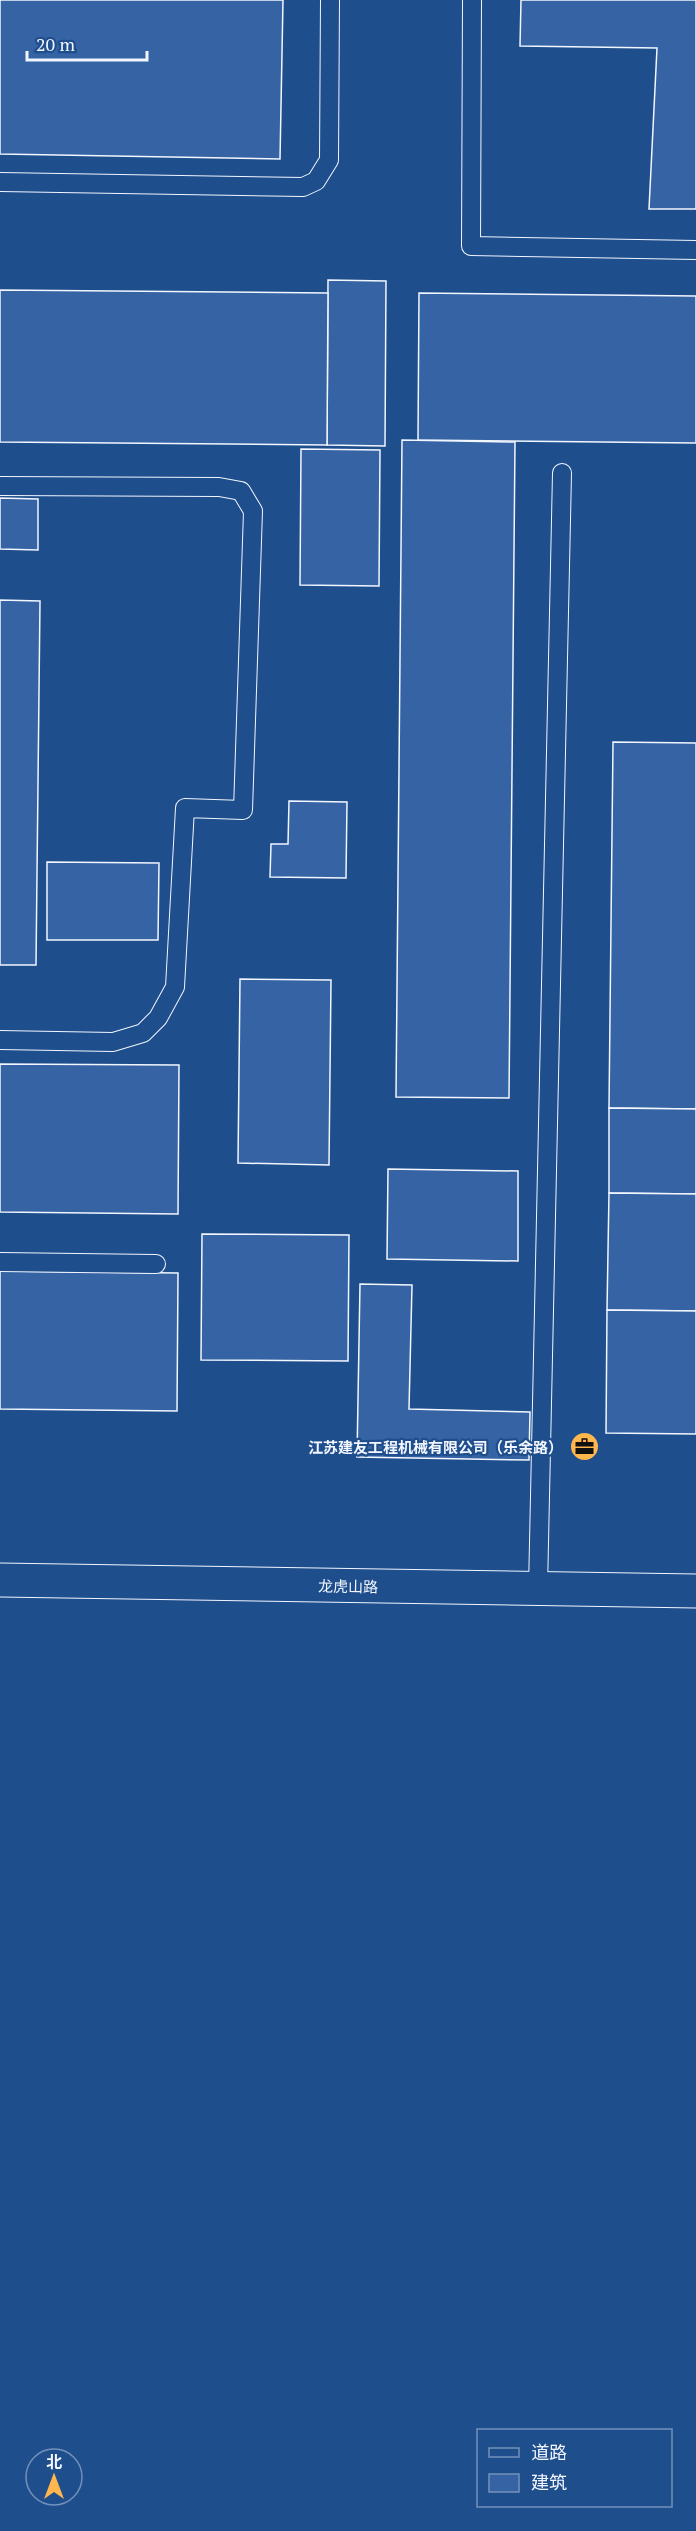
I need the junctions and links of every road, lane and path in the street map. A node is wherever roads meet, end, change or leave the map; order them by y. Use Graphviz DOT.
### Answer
graph roads {
  1 [pos="330,0"];
  2 [pos="472,0"];
  3 [pos="0,182"];
  4 [pos="696,250"];
  5 [pos="562,473"];
  6 [pos="0,486"];
  7 [pos="0,1040"];
  8 [pos="0,1262"];
  9 [pos="156,1264"];
  10 [pos="0,1580"];
  11 [pos="537,1589"];
  12 [pos="696,1591"];
  1 -- 3 [label="lane"];
  2 -- 4 [label="lane"];
  5 -- 11 [label="lane"];
  6 -- 7 [label="lane"];
  8 -- 9 [label="lane"];
  10 -- 11 [label="street, 龙虎山路"];
  11 -- 12 [label="street, 龙虎山路"];
}
